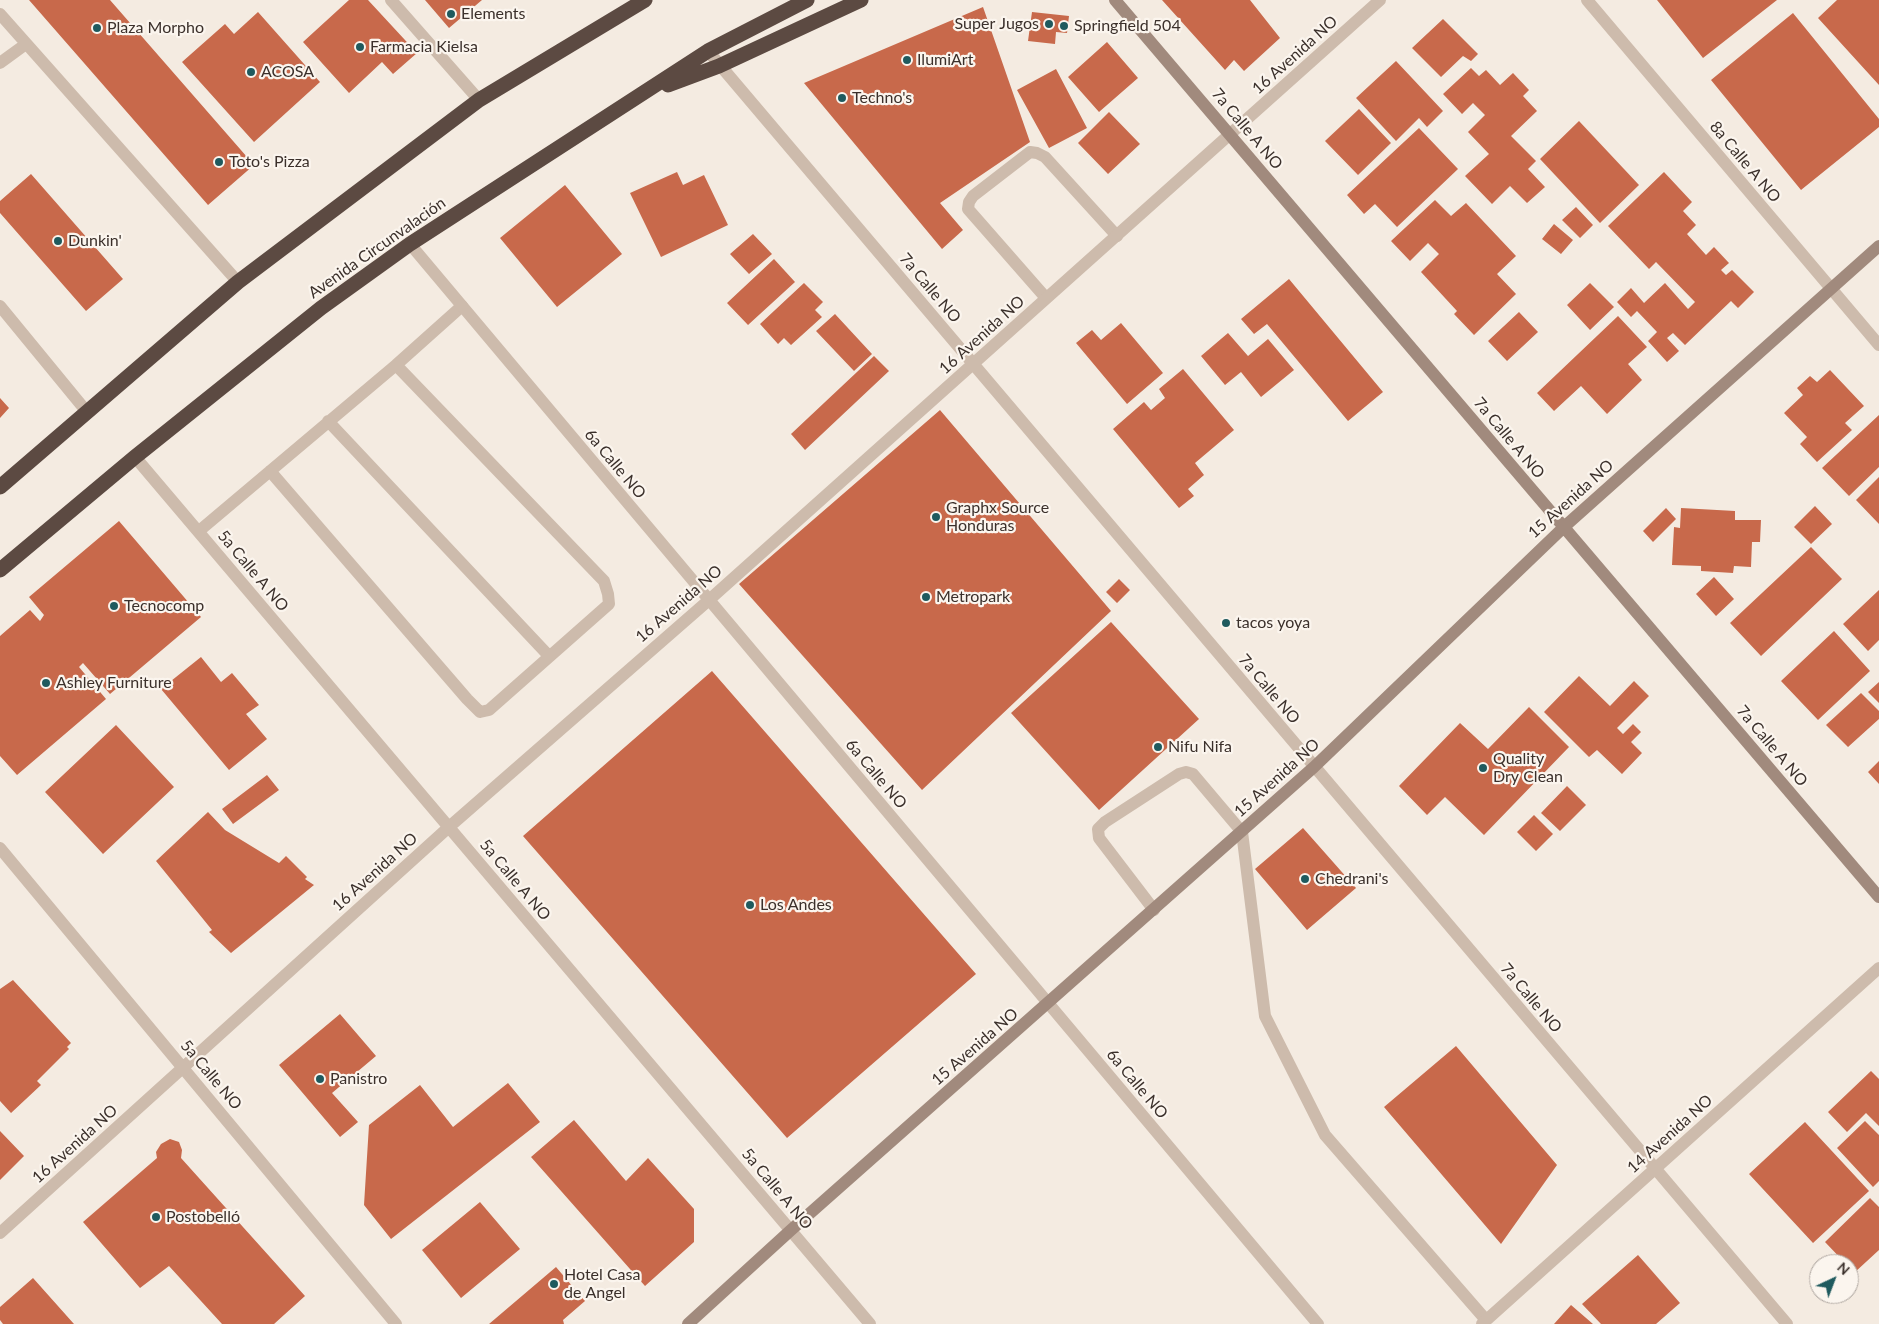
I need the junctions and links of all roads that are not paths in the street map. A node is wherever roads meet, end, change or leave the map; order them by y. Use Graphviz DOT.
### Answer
graph roads {
  1 [pos="392,0"];
  2 [pos="645,0"];
  3 [pos="807,0"];
  4 [pos="861,0"];
  5 [pos="1115,0"];
  6 [pos="1380,0"];
  7 [pos="1587,0"];
  8 [pos="0,14"];
  9 [pos="26,44"];
  10 [pos="708,52"];
  11 [pos="0,63"];
  12 [pos="719,66"];
  13 [pos="644,94"];
  14 [pos="479,100"];
  15 [pos="1230,134"];
  16 [pos="1116,236"];
  17 [pos="410,244"];
  18 [pos="1879,246"];
  19 [pos="238,282"];
  20 [pos="1831,289"];
  21 [pos="1046,298"];
  22 [pos="0,306"];
  23 [pos="462,306"];
  24 [pos="1879,345"];
  25 [pos="973,364"];
  26 [pos="396,365"];
  27 [pos="88,412"];
  28 [pos="328,421"];
  29 [pos="135,457"];
  30 [pos="270,471"];
  31 [pos="0,487"];
  32 [pos="1564,527"];
  33 [pos="199,532"];
  34 [pos="0,570"];
  35 [pos="709,600"];
  36 [pos="549,656"];
  37 [pos="1314,767"];
  38 [pos="449,827"];
  39 [pos="1242,832"];
  40 [pos="0,848"];
  41 [pos="1879,897"];
  42 [pos="1154,910"];
  43 [pos="1879,968"];
  44 [pos="1048,1004"];
  45 [pos="184,1069"];
  46 [pos="1656,1169"];
  47 [pos="791,1230"];
  48 [pos="0,1233"];
  49 [pos="1484,1322"];
  50 [pos="396,1324"];
  51 [pos="688,1324"];
  52 [pos="870,1324"];
  53 [pos="1318,1324"];
  54 [pos="1787,1324"];
  1 -- 14 [label="street"];
  2 -- 14 [label="highway"];
  3 -- 10 [label="highway, Avenida Circunvalación"];
  4 -- 12 [label="highway"];
  5 -- 15 [label="street, 7a Calle A NO"];
  6 -- 15 [label="street, 16 Avenida NO"];
  7 -- 20 [label="street, 8a Calle A NO"];
  8 -- 9 [label="street"];
  9 -- 11 [label="street"];
  9 -- 19 [label="street"];
  10 -- 12 [label="street, 7a Calle NO"];
  10 -- 13 [label="highway, Avenida Circunvalación"];
  12 -- 13 [label="highway"];
  12 -- 25 [label="street, 7a Calle NO"];
  13 -- 17 [label="highway, Avenida Circunvalación"];
  14 -- 19 [label="highway"];
  15 -- 16 [label="street, 16 Avenida NO"];
  15 -- 32 [label="street, 7a Calle A NO"];
  16 -- 21 [label="street, 16 Avenida NO"];
  16 -- 21 [label="street"];
  17 -- 23 [label="street, 6a Calle NO"];
  17 -- 29 [label="highway, Avenida Circunvalación"];
  18 -- 20 [label="street, 15 Avenida NO"];
  19 -- 27 [label="highway"];
  20 -- 24 [label="street, 8a Calle A NO"];
  20 -- 32 [label="street, 15 Avenida NO"];
  21 -- 25 [label="street, 16 Avenida NO"];
  22 -- 27 [label="street"];
  23 -- 26 [label="street"];
  23 -- 35 [label="street, 6a Calle NO"];
  25 -- 35 [label="street, 16 Avenida NO"];
  25 -- 37 [label="street, 7a Calle NO"];
  26 -- 28 [label="street"];
  26 -- 36 [label="street"];
  27 -- 31 [label="highway"];
  28 -- 30 [label="street"];
  28 -- 36 [label="street"];
  29 -- 33 [label="street, 5a Calle A NO"];
  29 -- 34 [label="highway, Avenida Circunvalación"];
  30 -- 33 [label="street"];
  30 -- 36 [label="street"];
  32 -- 37 [label="street, 15 Avenida NO"];
  32 -- 41 [label="street, 7a Calle A NO"];
  33 -- 38 [label="street, 5a Calle A NO"];
  35 -- 38 [label="street, 16 Avenida NO"];
  35 -- 44 [label="street, 6a Calle NO"];
  37 -- 39 [label="street, 15 Avenida NO"];
  37 -- 46 [label="street, 7a Calle NO"];
  38 -- 45 [label="street, 16 Avenida NO"];
  38 -- 47 [label="street, 5a Calle A NO"];
  39 -- 42 [label="street, 15 Avenida NO"];
  39 -- 42 [label="street"];
  39 -- 49 [label="street"];
  40 -- 45 [label="street, 5a Calle NO"];
  42 -- 44 [label="street, 15 Avenida NO"];
  43 -- 46 [label="street, 14 Avenida NO"];
  44 -- 47 [label="street, 15 Avenida NO"];
  44 -- 53 [label="street, 6a Calle NO"];
  45 -- 48 [label="street, 16 Avenida NO"];
  45 -- 50 [label="street, 5a Calle NO"];
  46 -- 49 [label="street, 14 Avenida NO"];
  46 -- 54 [label="street, 7a Calle NO"];
  47 -- 51 [label="street, 15 Avenida NO"];
  47 -- 52 [label="street, 5a Calle A NO"];
}
